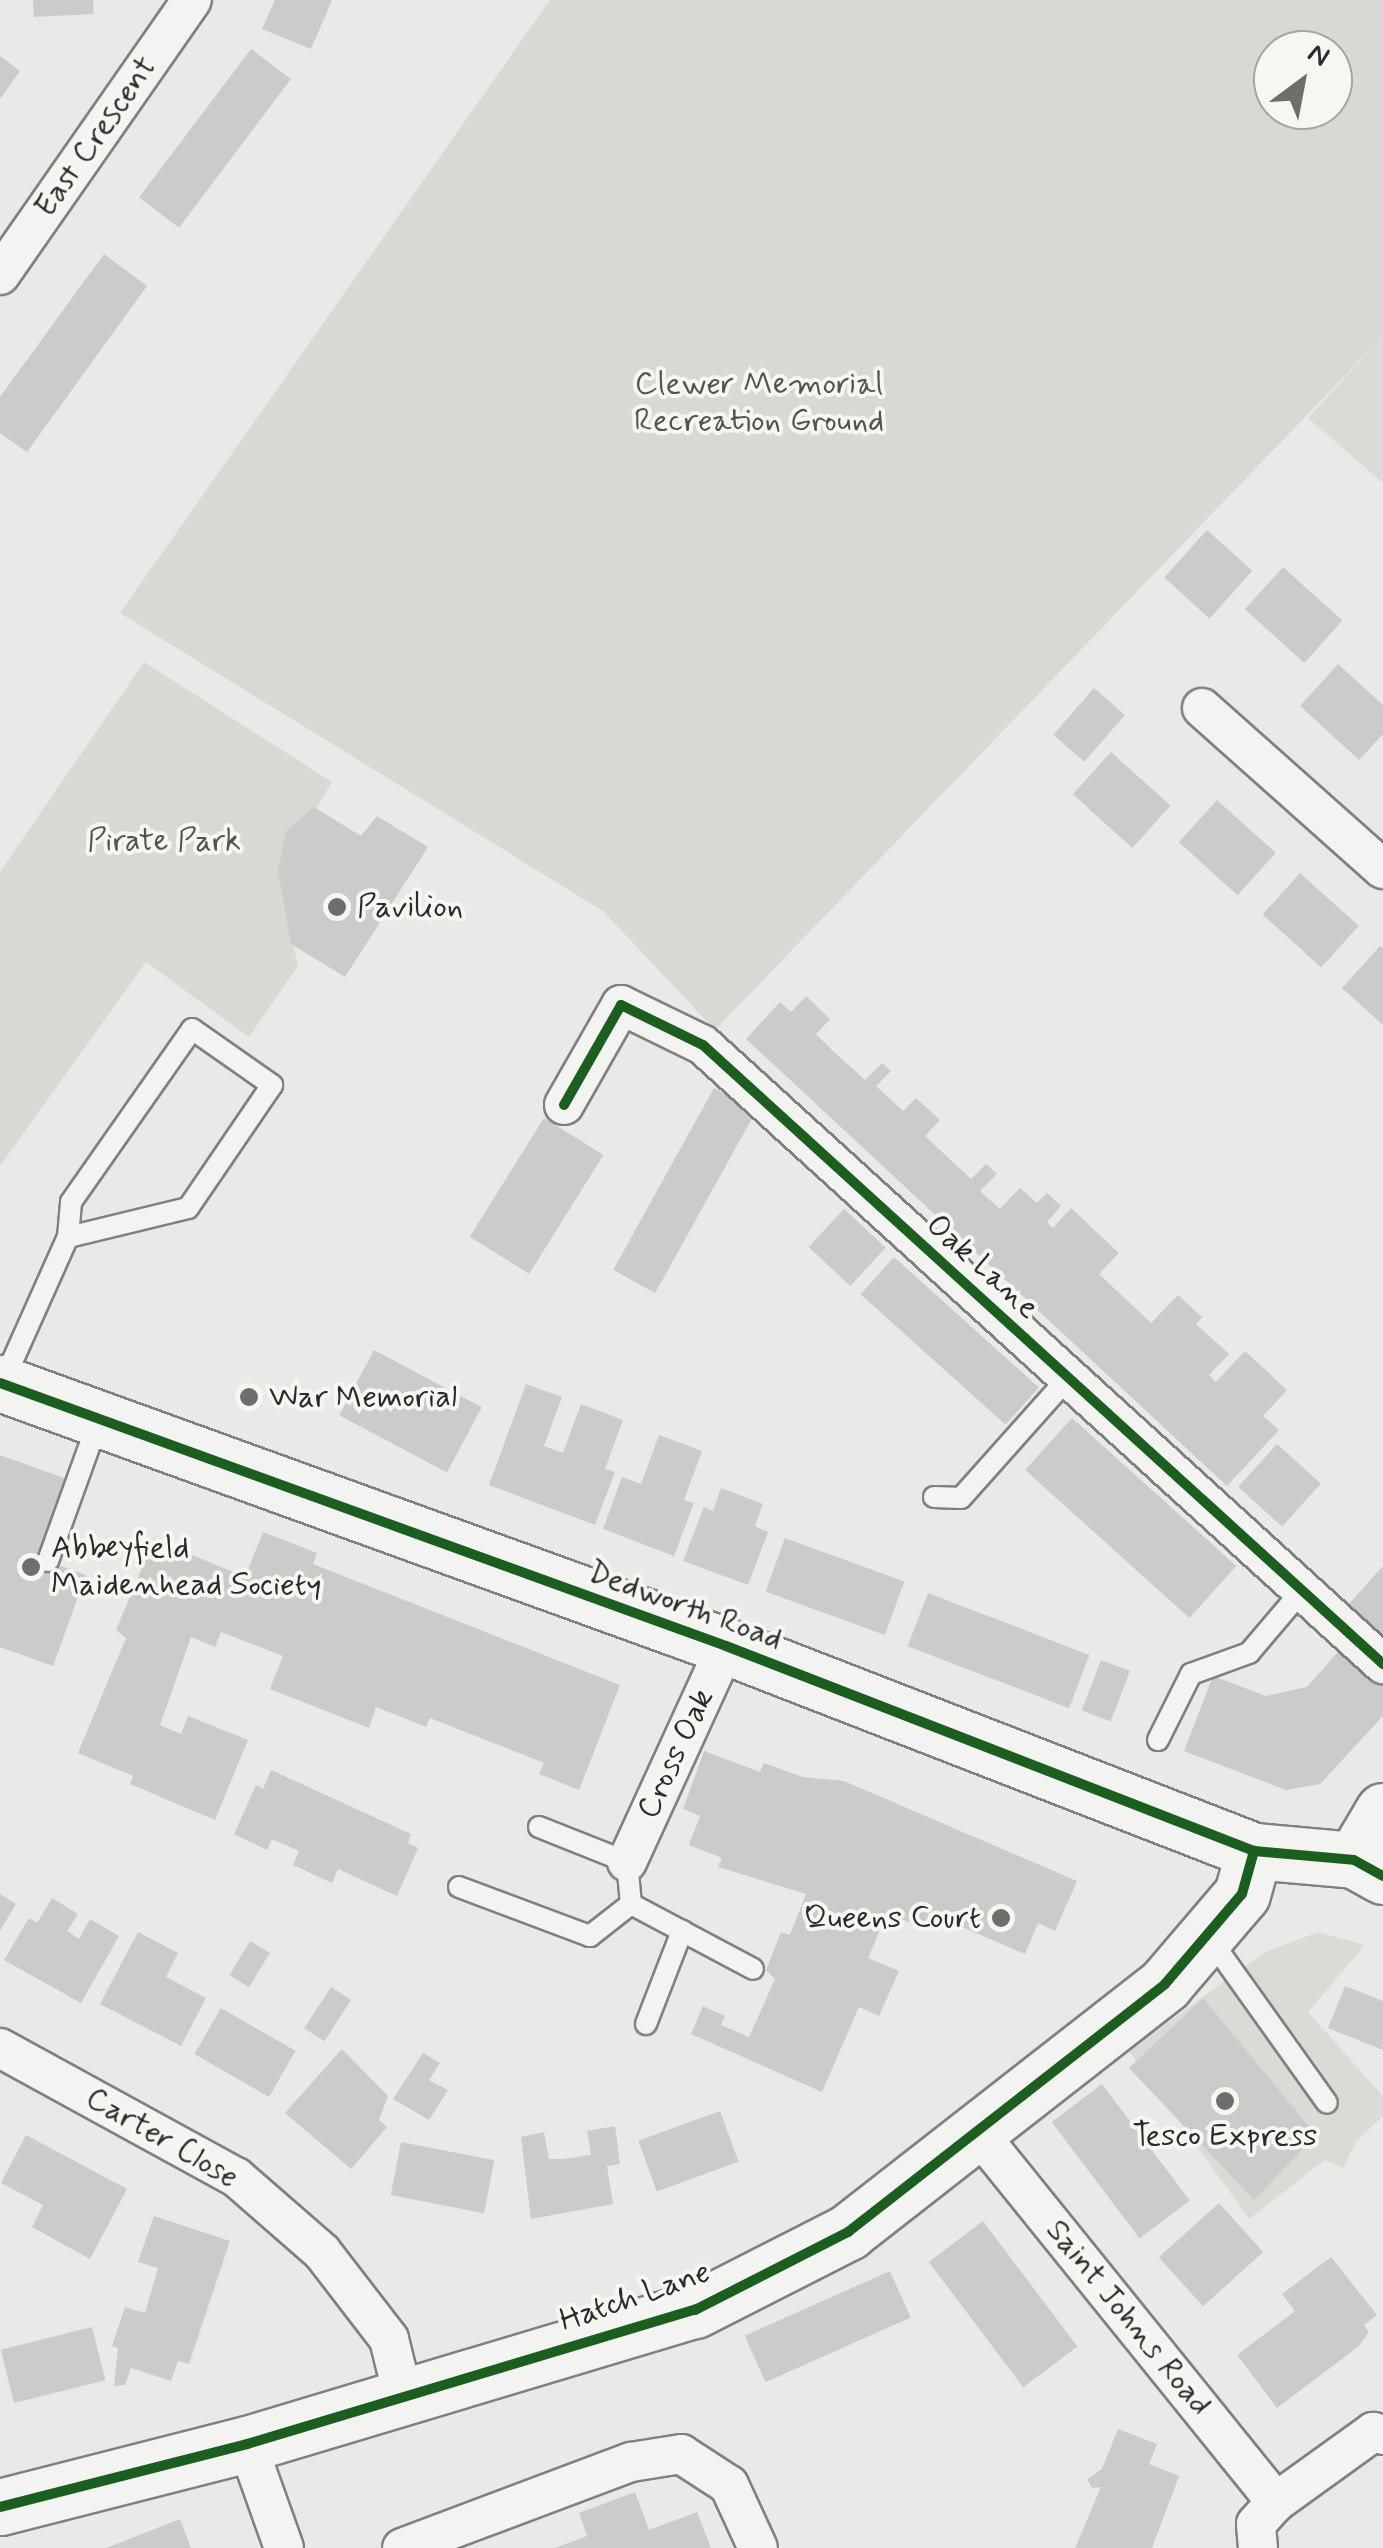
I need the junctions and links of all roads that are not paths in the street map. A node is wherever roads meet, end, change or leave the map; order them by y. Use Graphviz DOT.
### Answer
graph roads {
  1 [pos="192,0"];
  2 [pos="0,275"];
  3 [pos="1202,708"];
  4 [pos="1383,868"];
  5 [pos="564,1105"];
  6 [pos="68,1237"];
  7 [pos="1068,1379"];
  8 [pos="1,1384"];
  9 [pos="99,1420"];
  10 [pos="934,1497"];
  11 [pos="48,1561"];
  12 [pos="1300,1593"];
  13 [pos="726,1646"];
  14 [pos="1383,1664"];
  15 [pos="1158,1740"];
  16 [pos="1383,1811"];
  17 [pos="538,1826"];
  18 [pos="1254,1851"];
  19 [pos="626,1862"];
  20 [pos="1369,1868"];
  21 [pos="458,1887"];
  22 [pos="631,1904"];
  23 [pos="682,1931"];
  24 [pos="1209,1937"];
  25 [pos="753,1969"];
  26 [pos="646,2024"];
  27 [pos="0,2048"];
  28 [pos="1327,2103"];
  29 [pos="979,2134"];
  30 [pos="404,2396"];
  31 [pos="1383,2435"];
  32 [pos="247,2444"];
  33 [pos="1276,2502"];
  34 [pos="0,2507"];
  35 [pos="284,2548"];
  36 [pos="402,2548"];
  37 [pos="758,2548"];
  38 [pos="1258,2548"];
  1 -- 2 [label="street, East Crescent"];
  3 -- 4 [label="street"];
  5 -- 7 [label="street, Oak Lane"];
  6 -- 6 [label="lane"];
  6 -- 8 [label="lane"];
  7 -- 10 [label="lane"];
  7 -- 12 [label="street, Oak Lane"];
  8 -- 9 [label="street, Dedworth Road"];
  9 -- 11 [label="lane"];
  9 -- 13 [label="street, Dedworth Road"];
  12 -- 14 [label="street, Oak Lane"];
  12 -- 15 [label="lane"];
  13 -- 18 [label="street, Dedworth Road"];
  13 -- 19 [label="street, Cross Oak"];
  16 -- 20 [label="street"];
  17 -- 19 [label="lane"];
  18 -- 20 [label="street, Dedworth Road"];
  18 -- 24 [label="street, Hatch Lane"];
  19 -- 22 [label="lane"];
  21 -- 22 [label="lane"];
  22 -- 23 [label="lane"];
  23 -- 25 [label="lane"];
  23 -- 26 [label="lane"];
  24 -- 28 [label="lane"];
  24 -- 29 [label="street, Hatch Lane"];
  27 -- 30 [label="street, Carter Close"];
  29 -- 30 [label="street, Hatch Lane"];
  29 -- 33 [label="street, Saint Johns Road"];
  30 -- 32 [label="street, Hatch Lane"];
  31 -- 33 [label="street"];
  32 -- 34 [label="street, Hatch Lane"];
  32 -- 35 [label="street"];
  33 -- 38 [label="street"];
  36 -- 37 [label="street"];
}
